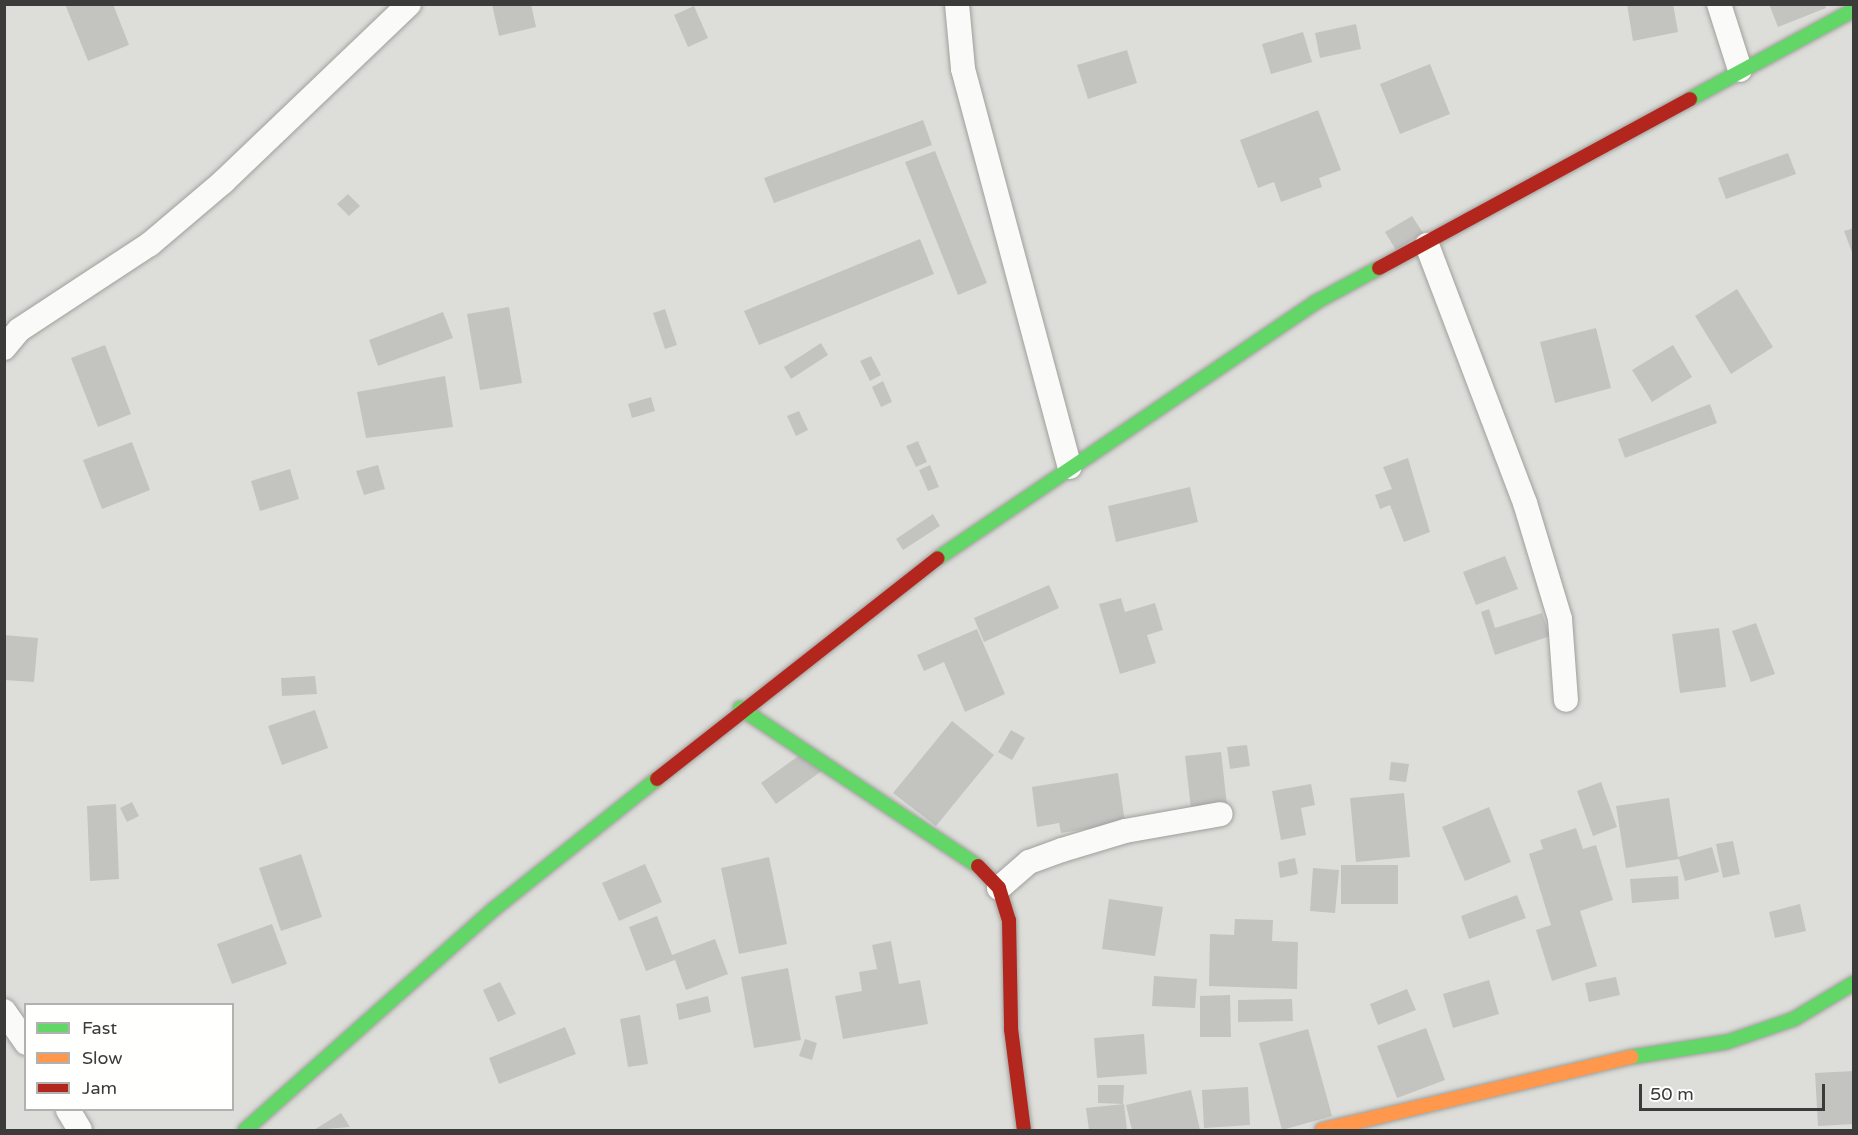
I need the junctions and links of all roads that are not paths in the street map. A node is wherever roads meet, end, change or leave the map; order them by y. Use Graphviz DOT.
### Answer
graph roads {
  1 [pos="409,4"];
  2 [pos="957,4"];
  3 [pos="1719,4"];
  4 [pos="1854,10"];
  5 [pos="1740,70"];
  6 [pos="1427,244"];
  7 [pos="4,348"];
  8 [pos="1070,467"];
  9 [pos="1566,700"];
  10 [pos="740,708"];
  11 [pos="1221,814"];
  12 [pos="999,888"];
  13 [pos="1854,983"];
  14 [pos="4,1011"];
  15 [pos="24,1040"];
  16 [pos="69,1111"];
  17 [pos="80,1131"];
  18 [pos="245,1131"];
  19 [pos="1024,1131"];
  20 [pos="1322,1131"];
  1 -- 7 [label="street"];
  2 -- 8 [label="street"];
  3 -- 5 [label="street"];
  4 -- 5 [label="street"];
  5 -- 6 [label="street"];
  6 -- 8 [label="street"];
  6 -- 9 [label="street"];
  8 -- 10 [label="street"];
  10 -- 12 [label="street"];
  10 -- 18 [label="street"];
  11 -- 12 [label="street"];
  12 -- 19 [label="street"];
  13 -- 20 [label="street"];
  14 -- 15 [label="street"];
  16 -- 17 [label="street"];
}
